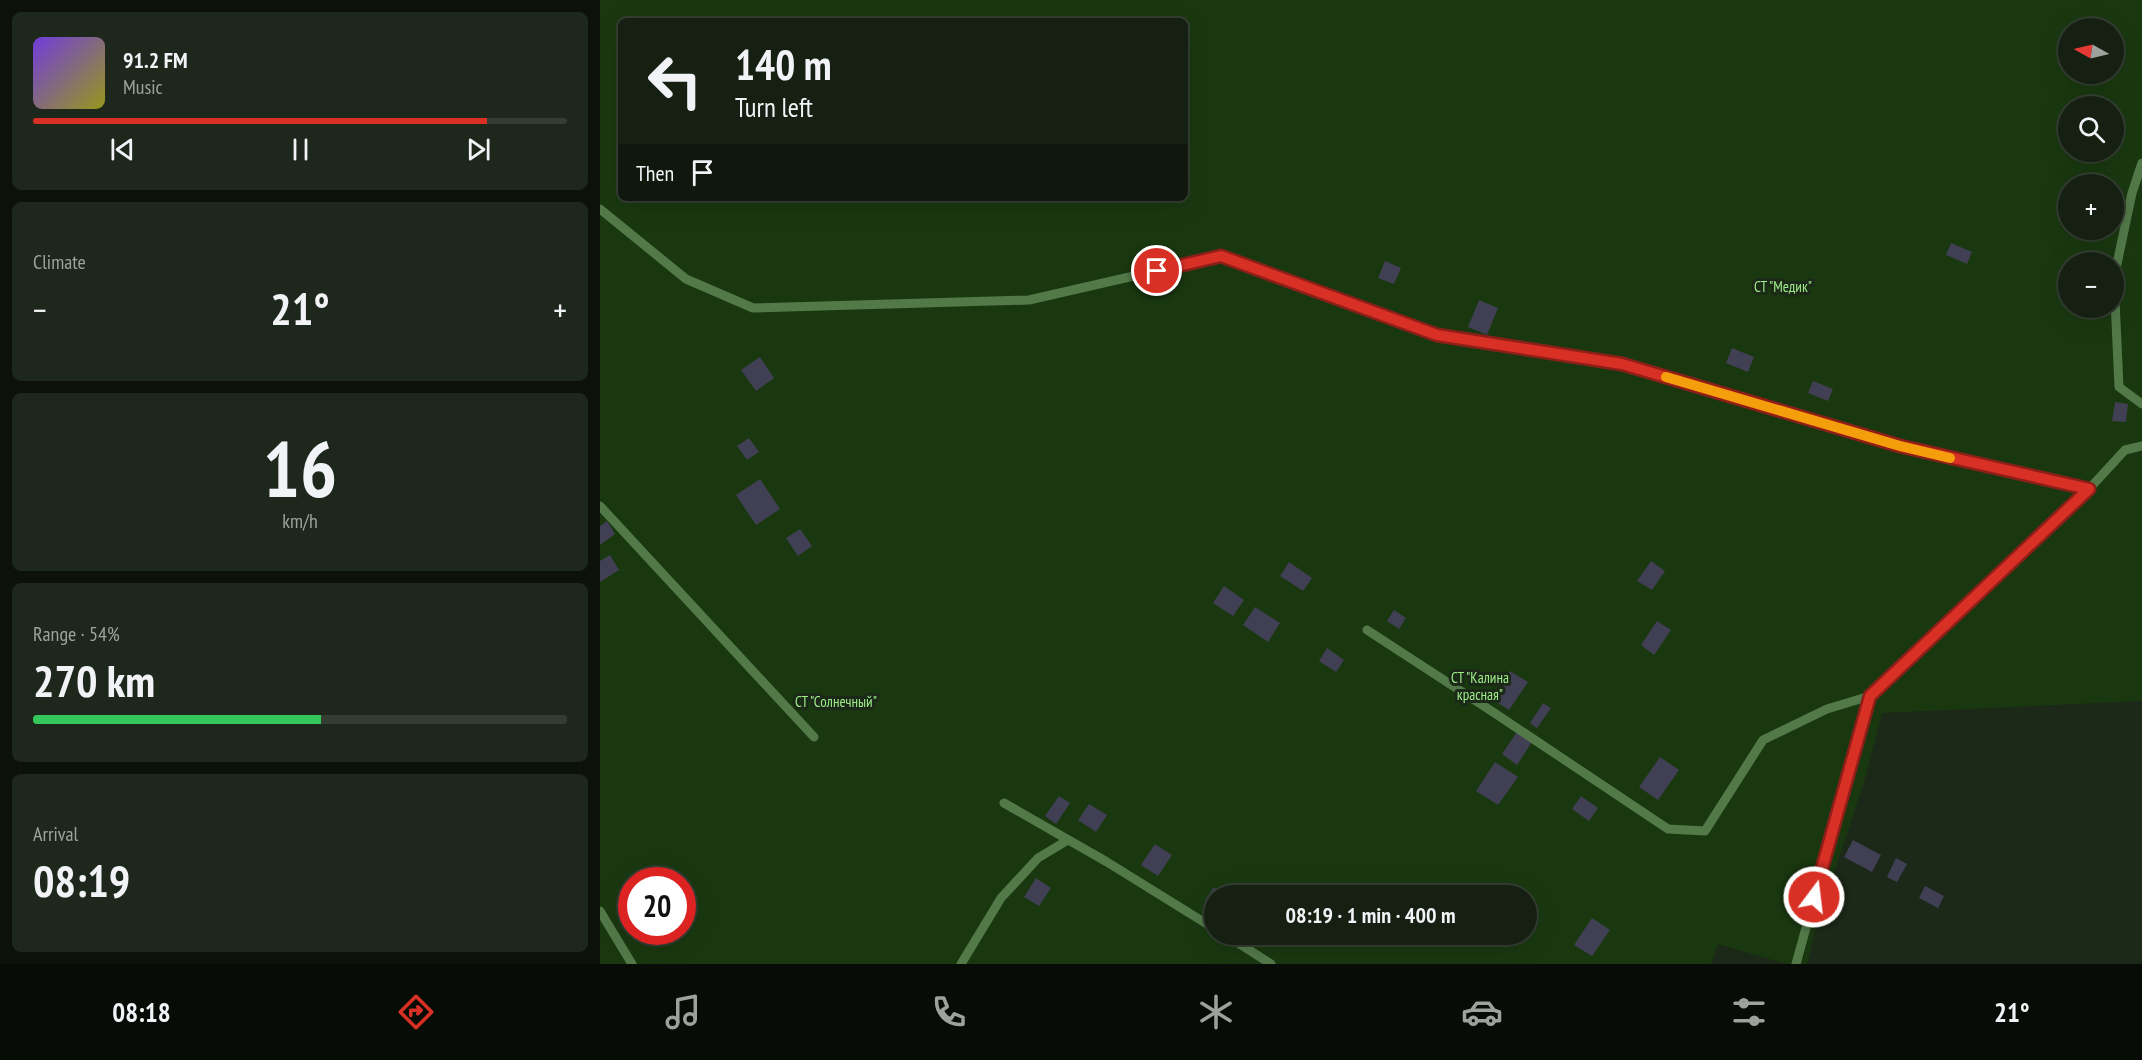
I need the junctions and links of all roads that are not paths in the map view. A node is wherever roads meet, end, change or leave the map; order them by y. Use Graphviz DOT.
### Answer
graph roads {
  1 [pos="2142,164"];
  2 [pos="600,209"];
  3 [pos="2142,404"];
  4 [pos="2142,446"];
  5 [pos="2089,489"];
  6 [pos="600,506"];
  7 [pos="1367,630"];
  8 [pos="1870,696"];
  9 [pos="814,737"];
  10 [pos="1004,803"];
  11 [pos="1068,840"];
  12 [pos="600,911"];
  13 [pos="1204,922"];
  14 [pos="1241,945"];
  15 [pos="632,964"];
  16 [pos="961,964"];
  17 [pos="1271,964"];
  18 [pos="1796,964"];
  1 -- 3 [label="lane"];
  2 -- 5 [label="lane"];
  4 -- 5 [label="lane"];
  5 -- 8 [label="lane"];
  6 -- 9 [label="lane"];
  7 -- 8 [label="lane"];
  8 -- 18 [label="lane"];
  10 -- 11 [label="lane"];
  11 -- 13 [label="lane"];
  11 -- 16 [label="lane"];
  12 -- 15 [label="lane"];
  14 -- 17 [label="lane"];
}
